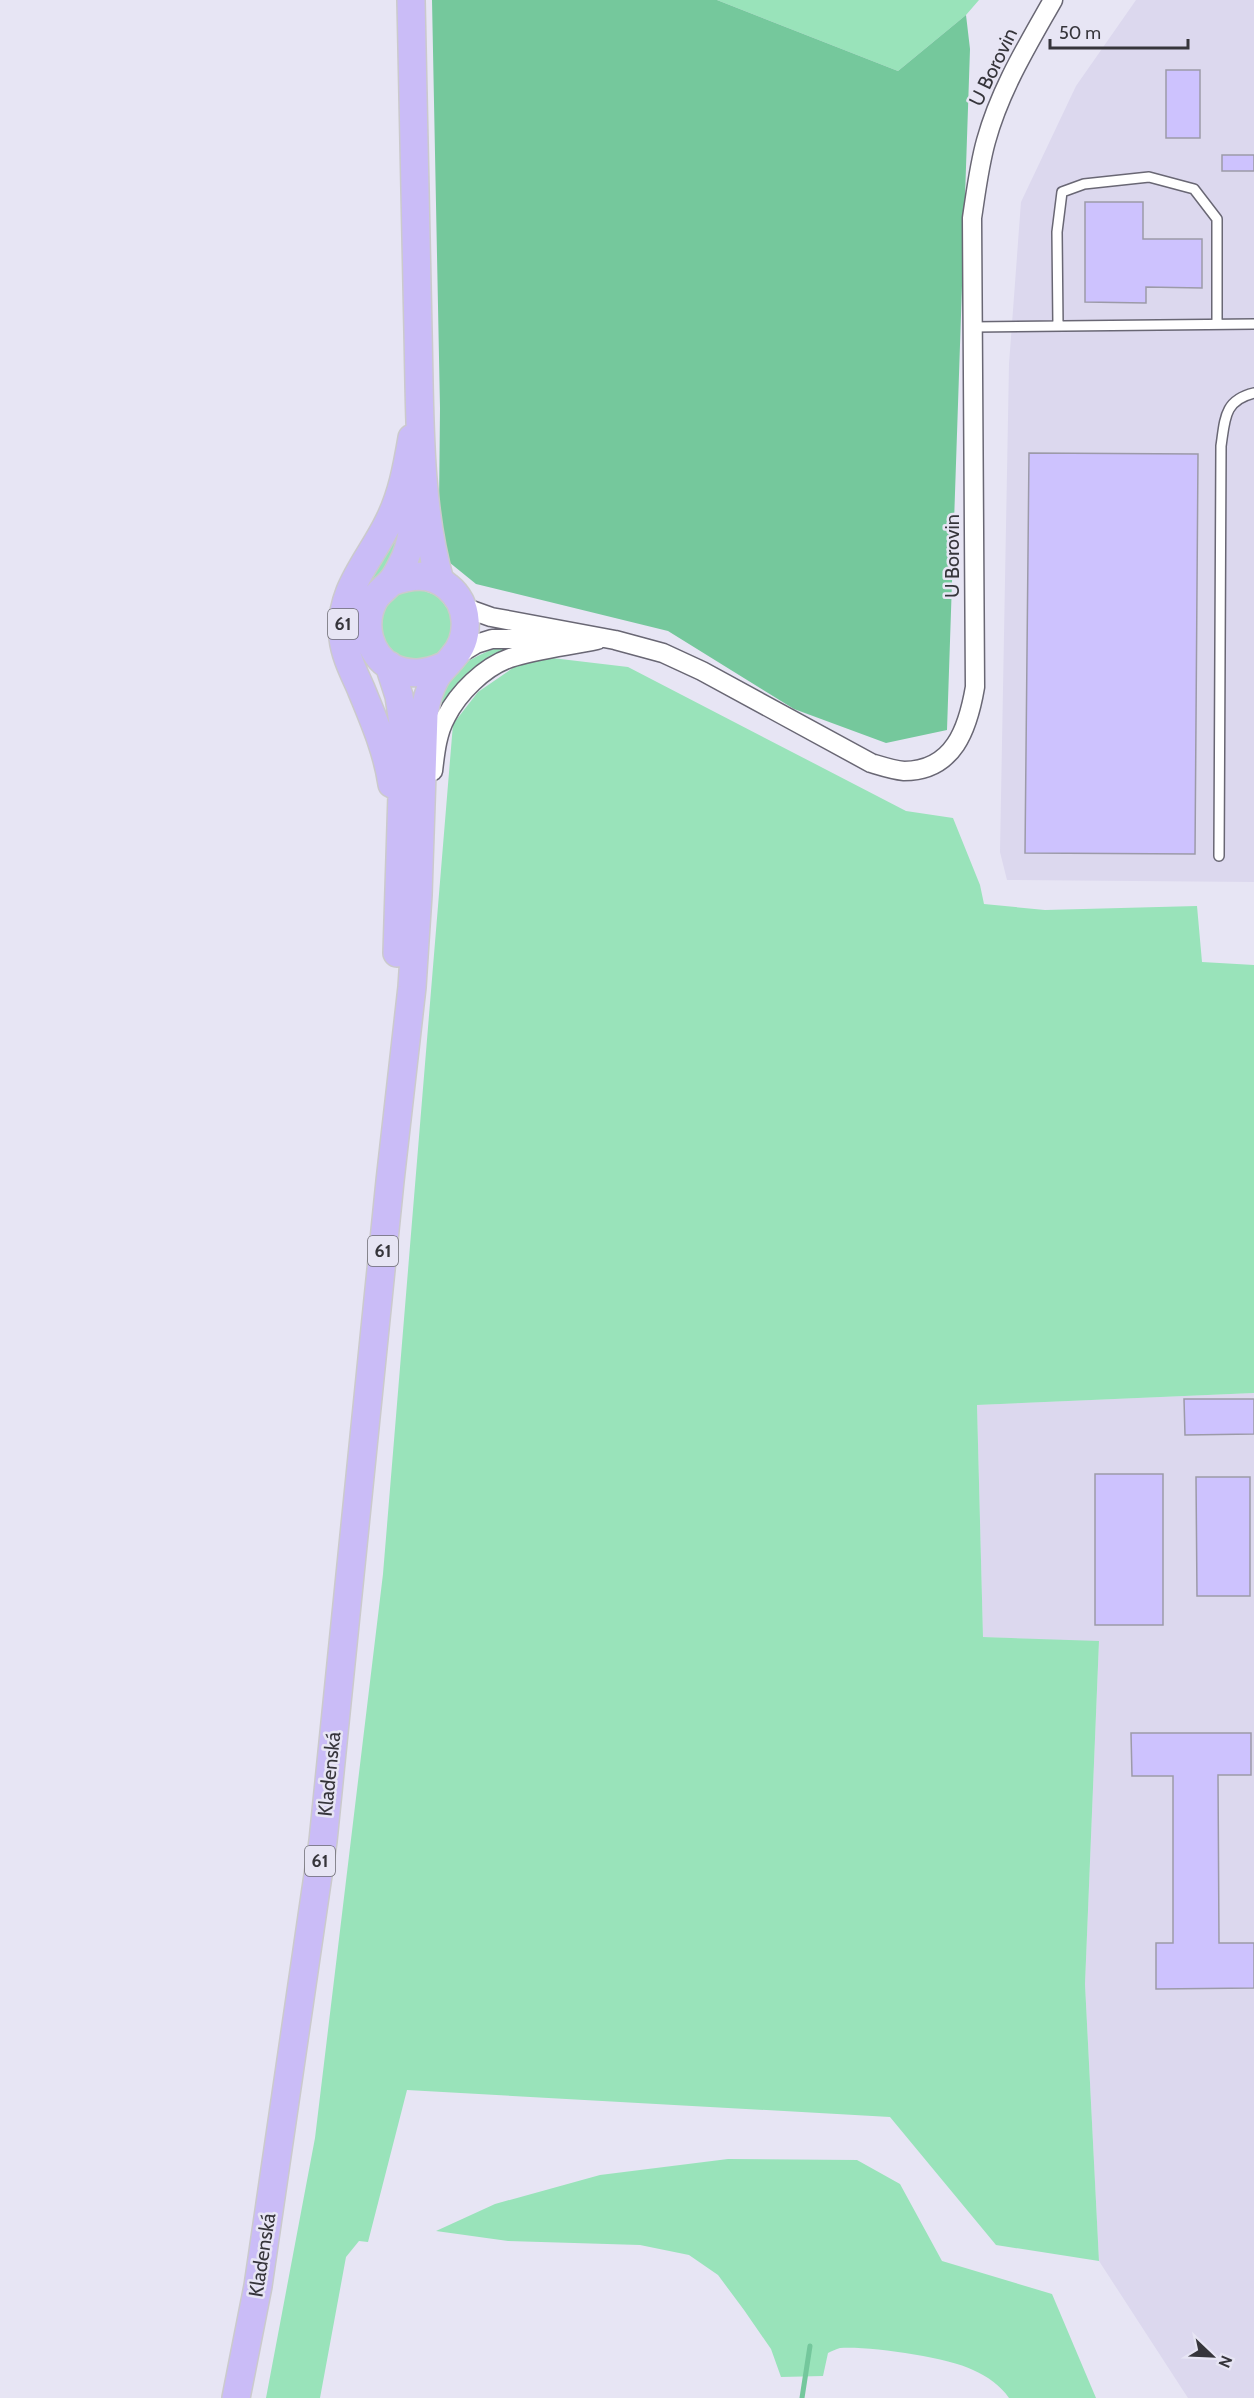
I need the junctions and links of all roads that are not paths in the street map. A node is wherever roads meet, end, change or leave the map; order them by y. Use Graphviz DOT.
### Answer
graph roads {
  1 [pos="411,0"];
  2 [pos="1053,0"];
  3 [pos="1217,324"];
  4 [pos="1254,324"];
  5 [pos="1058,326"];
  6 [pos="973,327"];
  7 [pos="420,393"];
  8 [pos="1254,393"];
  9 [pos="440,581"];
  10 [pos="391,582"];
  11 [pos="463,607"];
  12 [pos="607,640"];
  13 [pos="449,661"];
  14 [pos="389,665"];
  15 [pos="1219,856"];
  16 [pos="400,863"];
  17 [pos="418,895"];
  18 [pos="390,1181"];
  19 [pos="236,2398"];
  1 -- 7 [label="main road, 61"];
  2 -- 6 [label="street, U Borovin"];
  3 -- 4 [label="lane"];
  3 -- 5 [label="lane"];
  3 -- 5 [label="lane"];
  5 -- 6 [label="lane"];
  6 -- 12 [label="street, U Borovin"];
  7 -- 9 [label="main road, 61"];
  7 -- 10 [label="main road, 61"];
  7 -- 16 [label="main road, 61"];
  8 -- 15 [label="lane"];
  9 -- 10 [label="main road"];
  9 -- 11 [label="main road, 61"];
  10 -- 14 [label="main road, 61"];
  11 -- 12 [label="street"];
  11 -- 13 [label="main road, 61"];
  12 -- 13 [label="street"];
  12 -- 17 [label="street"];
  13 -- 14 [label="main road"];
  13 -- 17 [label="main road, 61"];
  14 -- 16 [label="main road, 61"];
  16 -- 18 [label="main road, 61"];
  17 -- 18 [label="main road, 61"];
  18 -- 19 [label="main road, Kladenská / 61"];
}
